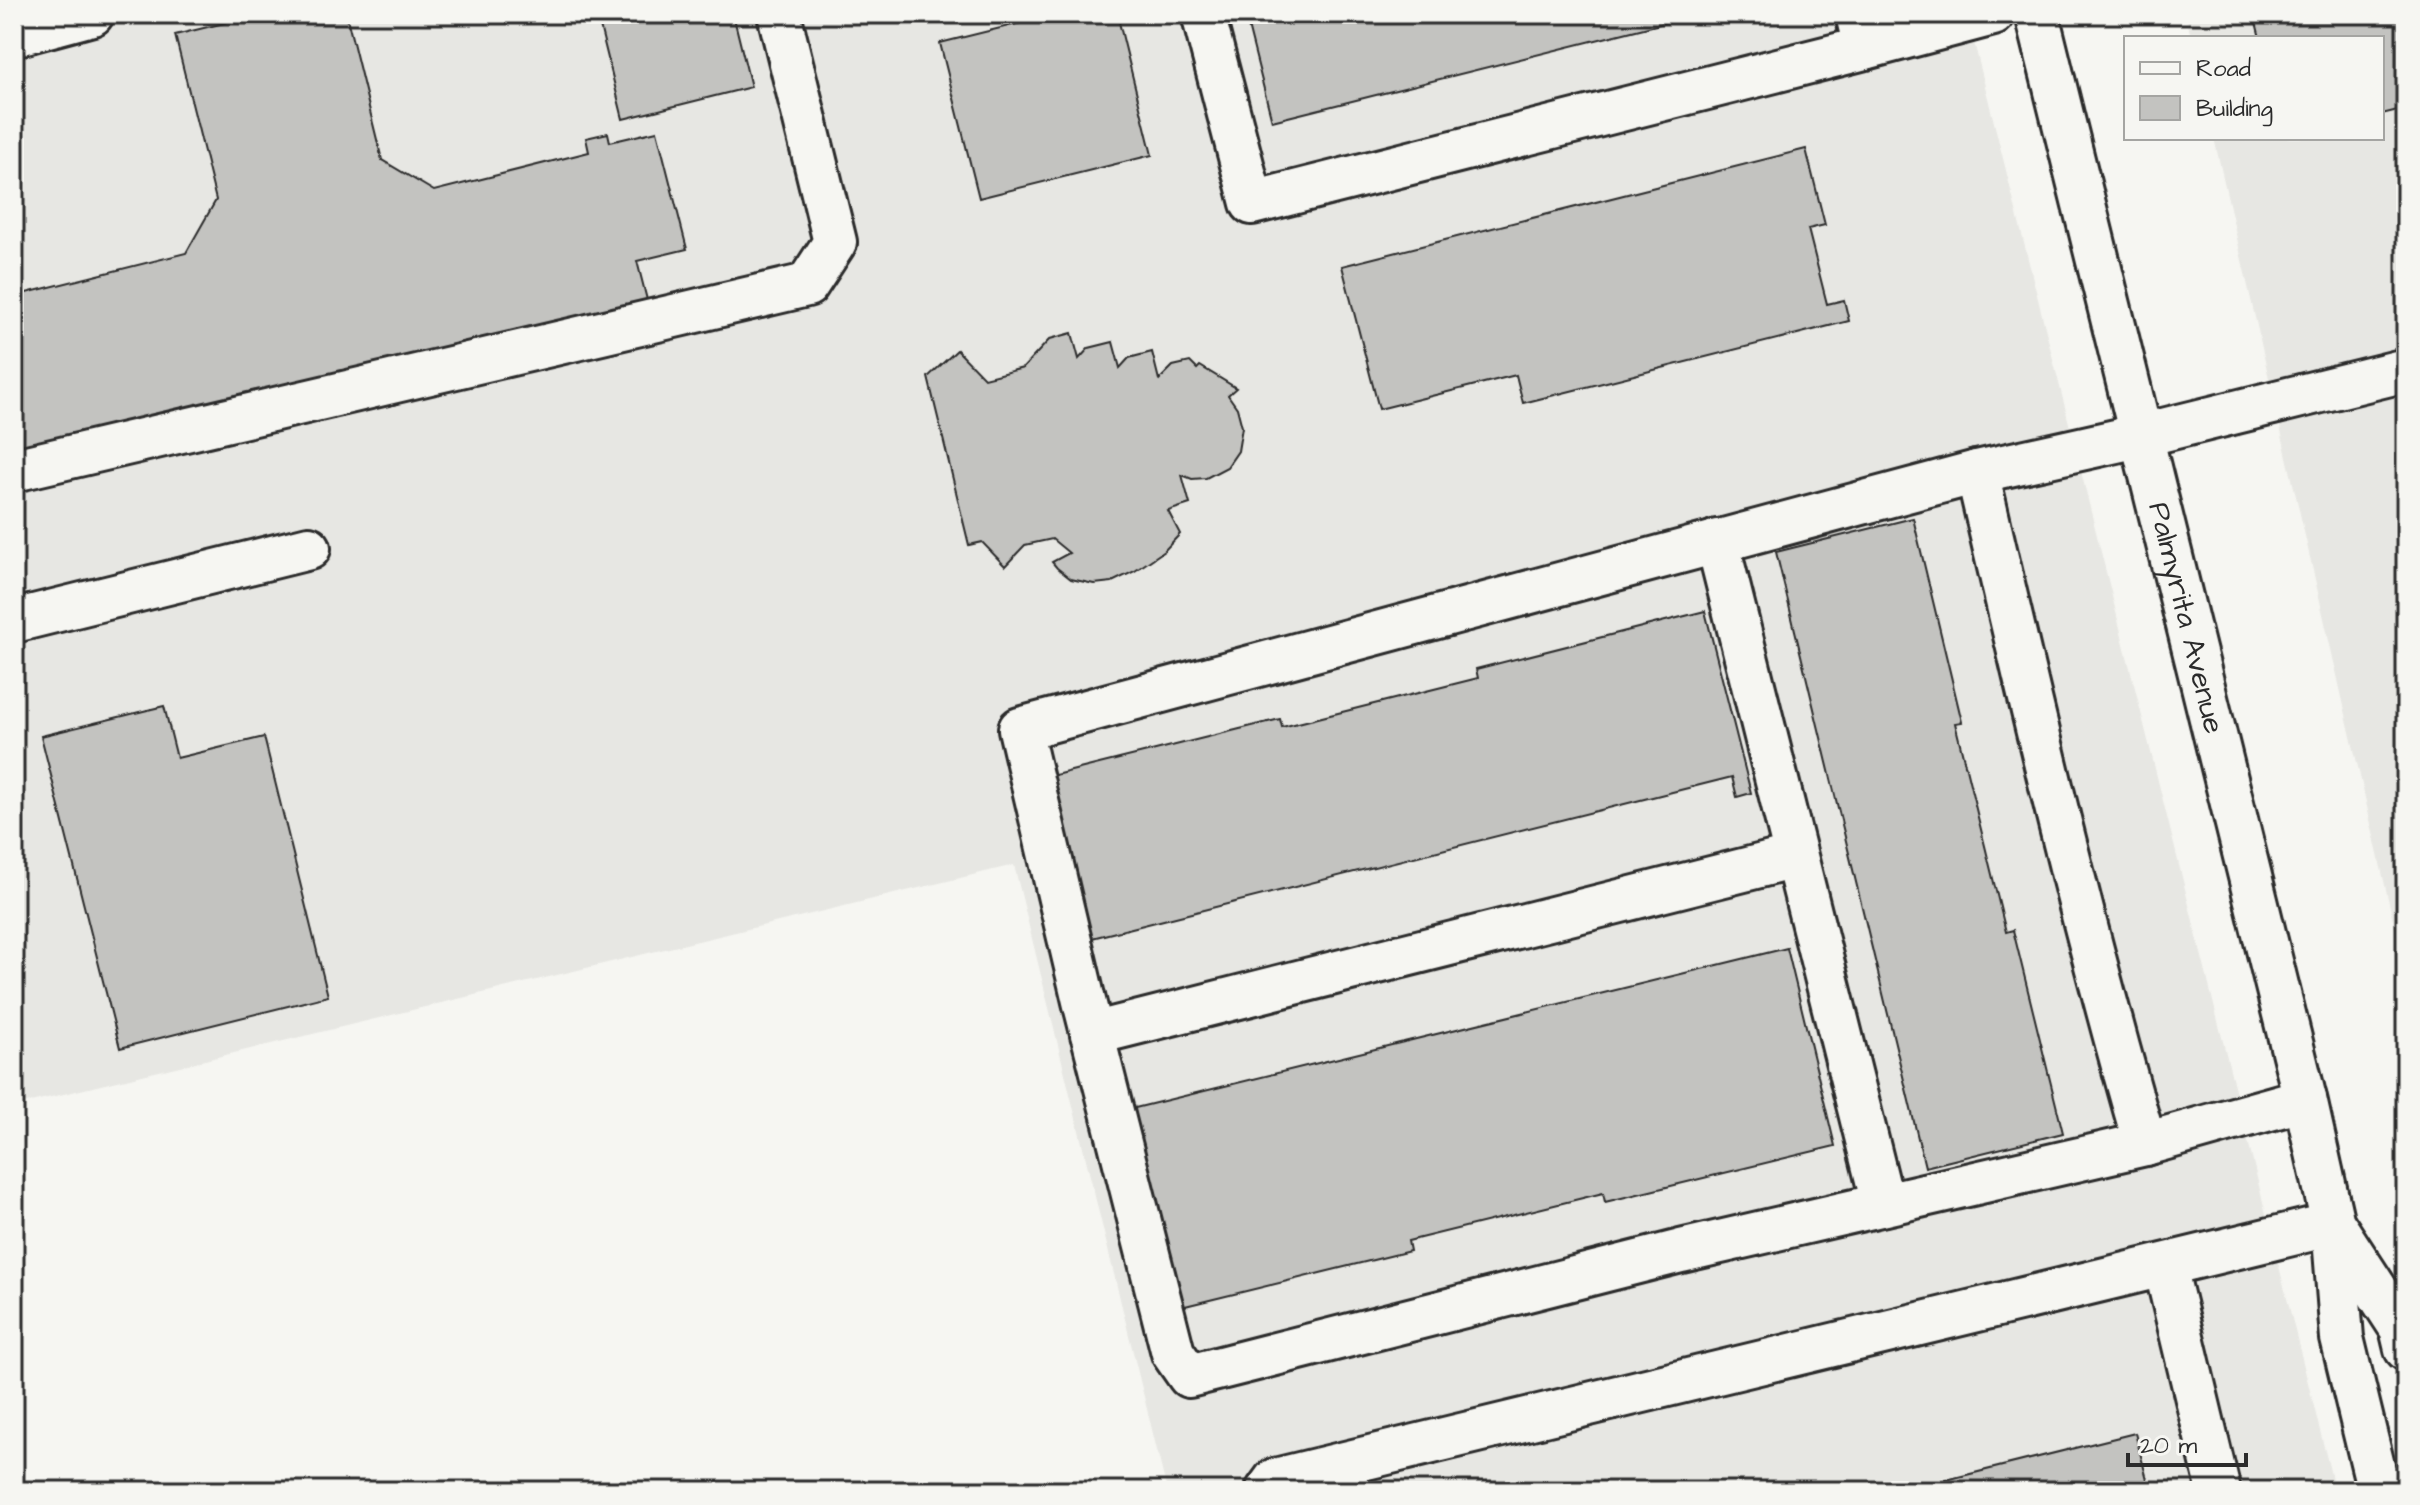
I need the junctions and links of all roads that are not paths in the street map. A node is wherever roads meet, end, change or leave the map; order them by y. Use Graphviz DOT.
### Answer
graph roads {
  1 [pos="92,14"];
  2 [pos="779,14"];
  3 [pos="1203,14"];
  4 [pos="1993,14"];
  5 [pos="2037,14"];
  6 [pos="1861,31"];
  7 [pos="14,35"];
  8 [pos="2406,370"];
  9 [pos="2143,435"];
  10 [pos="14,470"];
  11 [pos="1977,472"];
  12 [pos="1717,541"];
  13 [pos="309,548"];
  14 [pos="14,621"];
  15 [pos="1795,857"];
  16 [pos="1092,1034"];
  17 [pos="2305,1099"];
  18 [pos="2145,1144"];
  19 [pos="1883,1204"];
  20 [pos="2333,1224"];
  21 [pos="2165,1266"];
  22 [pos="2406,1349"];
  23 [pos="1267,1491"];
  24 [pos="2219,1491"];
  25 [pos="2379,1491"];
  1 -- 7 [label="street"];
  2 -- 10 [label="street"];
  3 -- 6 [label="street"];
  4 -- 6 [label="street"];
  5 -- 9 [label="street, Palmyrita Avenue"];
  8 -- 9 [label="street"];
  9 -- 11 [label="street"];
  9 -- 17 [label="street, Palmyrita Avenue"];
  11 -- 12 [label="street"];
  11 -- 18 [label="street"];
  12 -- 15 [label="street"];
  12 -- 16 [label="street"];
  13 -- 14 [label="street"];
  15 -- 16 [label="street"];
  15 -- 19 [label="street"];
  16 -- 19 [label="street"];
  17 -- 18 [label="street"];
  17 -- 20 [label="street, Palmyrita Avenue"];
  18 -- 19 [label="street"];
  20 -- 21 [label="street"];
  20 -- 22 [label="street, Palmyrita Avenue"];
  20 -- 25 [label="street, Palmyrita Avenue"];
  21 -- 23 [label="street"];
  21 -- 24 [label="street"];
}
